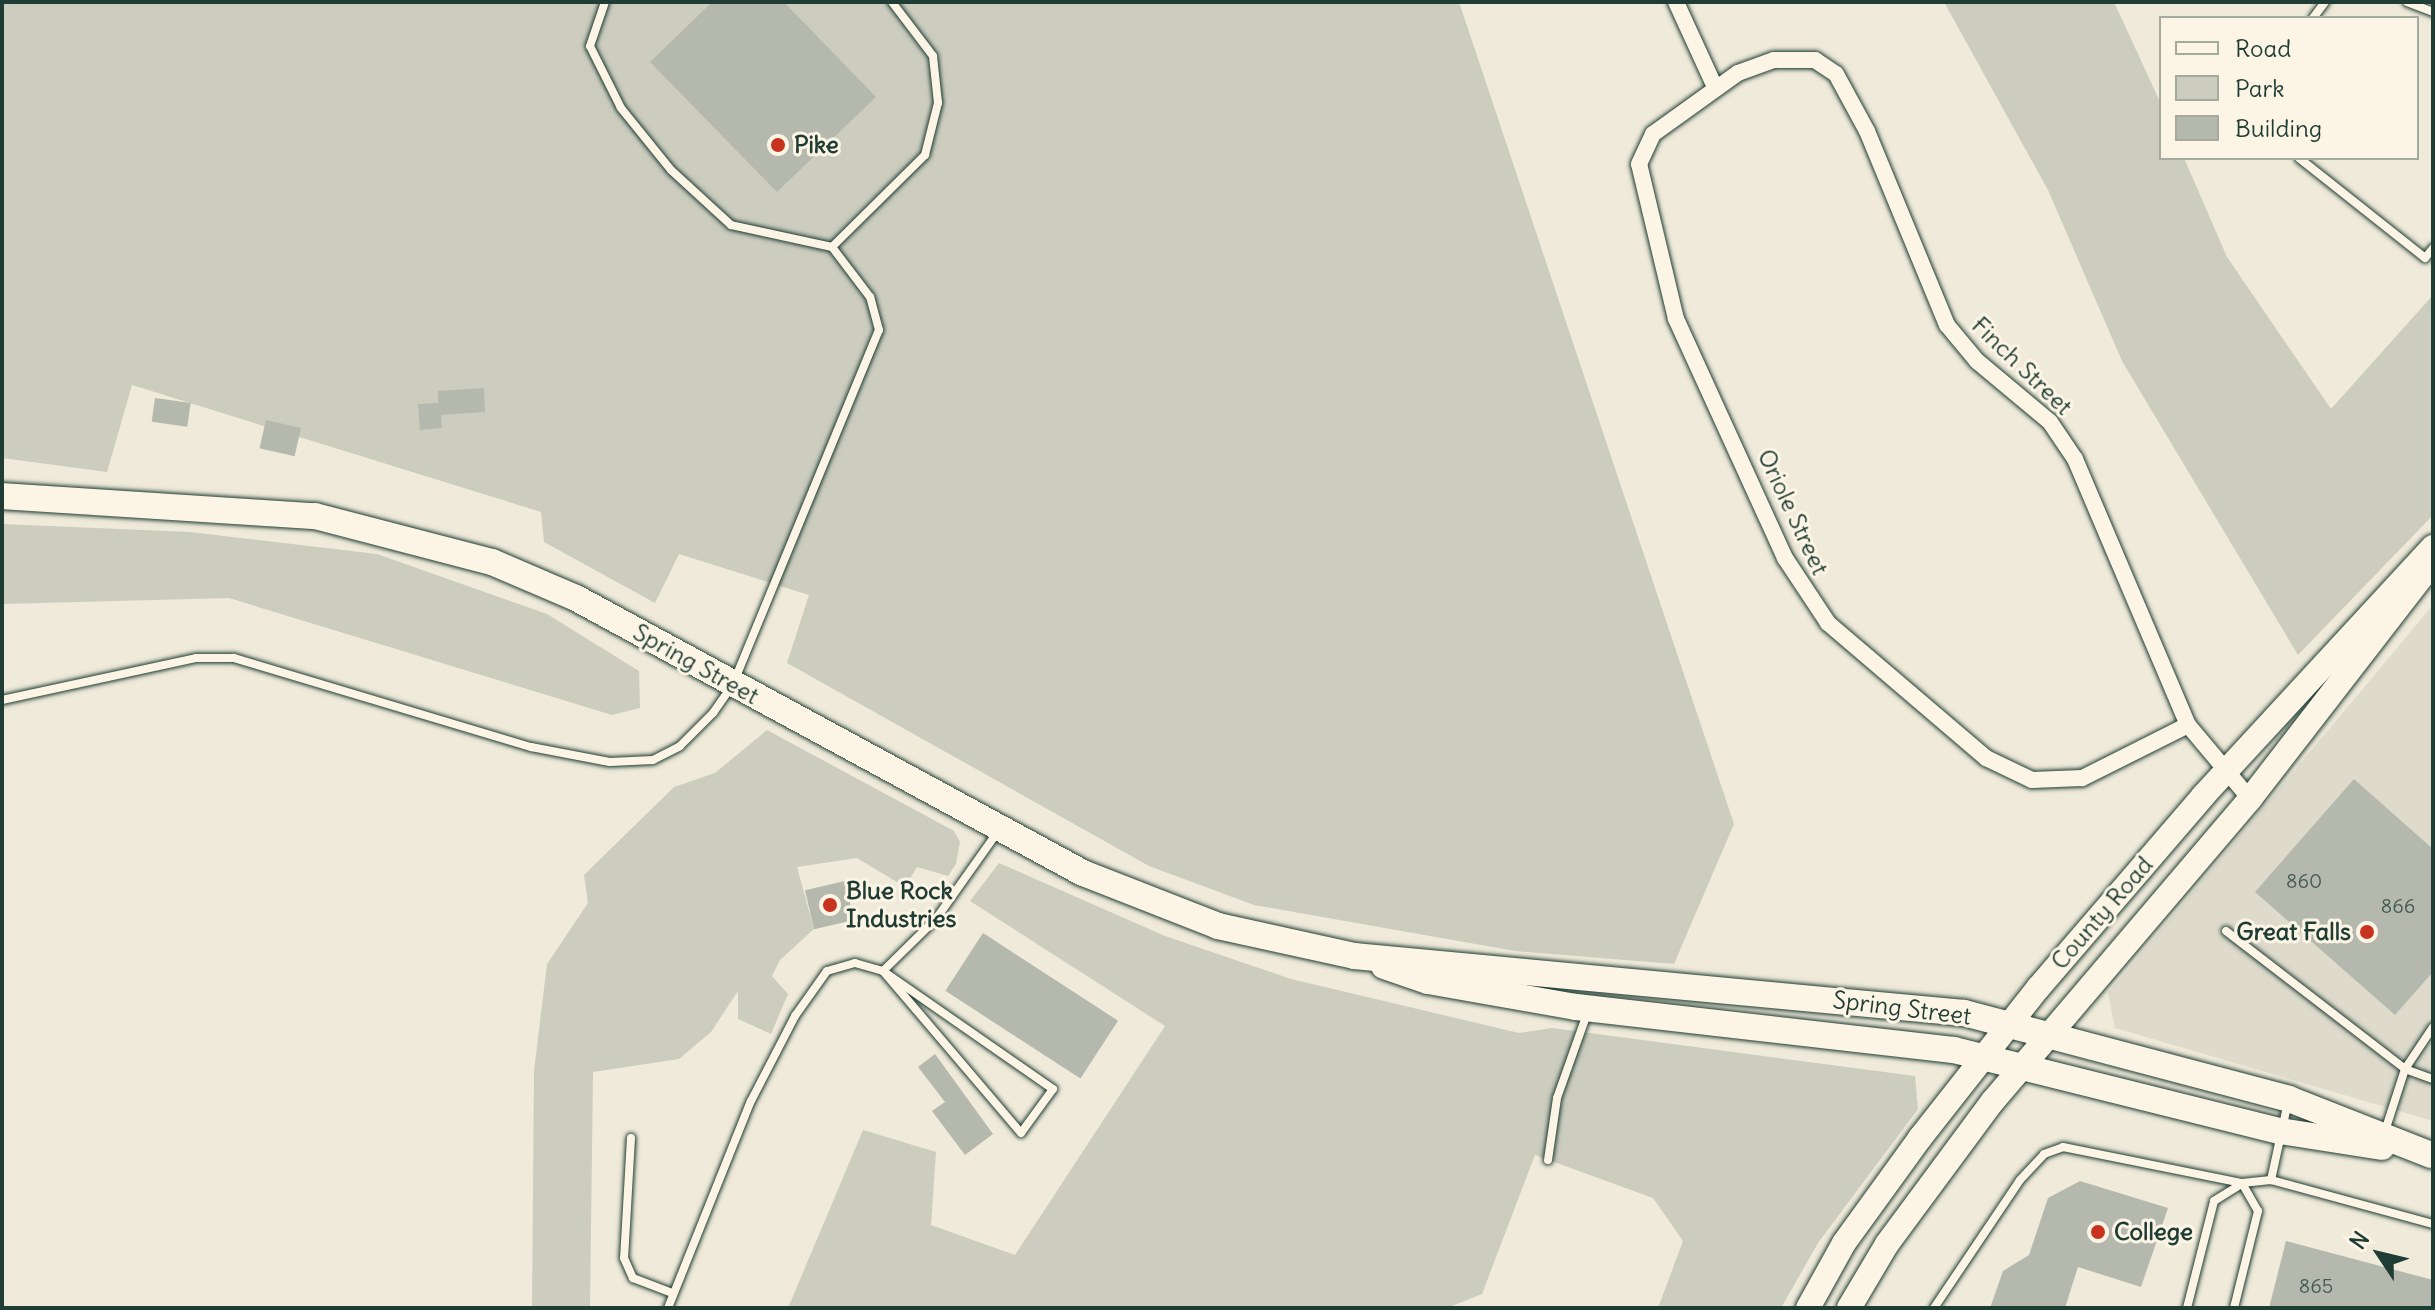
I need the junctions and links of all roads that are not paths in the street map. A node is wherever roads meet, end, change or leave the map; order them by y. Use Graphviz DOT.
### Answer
graph roads {
  1 [pos="605,2"];
  2 [pos="892,2"];
  3 [pos="1676,2"];
  4 [pos="2407,2"];
  5 [pos="2433,12"];
  6 [pos="1715,87"];
  7 [pos="2302,160"];
  8 [pos="832,247"];
  9 [pos="2433,248"];
  10 [pos="2,496"];
  11 [pos="2433,547"];
  12 [pos="2433,562"];
  13 [pos="733,684"];
  14 [pos="2,700"];
  15 [pos="2188,725"];
  16 [pos="2226,771"];
  17 [pos="2250,799"];
  18 [pos="999,830"];
  19 [pos="2226,931"];
  20 [pos="1354,956"];
  21 [pos="883,971"];
  22 [pos="1589,1008"];
  23 [pos="2009,1025"];
  24 [pos="2433,1027"];
  25 [pos="2049,1036"];
  26 [pos="1983,1058"];
  27 [pos="2021,1068"];
  28 [pos="2405,1069"];
  29 [pos="2433,1079"];
  30 [pos="2289,1099"];
  31 [pos="2280,1131"];
  32 [pos="2384,1136"];
  33 [pos="631,1138"];
  34 [pos="2432,1155"];
  35 [pos="1548,1160"];
  36 [pos="2271,1180"];
  37 [pos="2242,1183"];
  38 [pos="2433,1224"];
  39 [pos="672,1293"];
  40 [pos="668,1308"];
  41 [pos="1808,1308"];
  42 [pos="1849,1308"];
  43 [pos="1934,1308"];
  44 [pos="2187,1308"];
  45 [pos="2234,1308"];
  1 -- 8 [label="lane"];
  2 -- 8 [label="lane"];
  3 -- 6 [label="street"];
  4 -- 5 [label="lane"];
  6 -- 15 [label="street, Finch Street"];
  6 -- 15 [label="street, Oriole Street"];
  7 -- 9 [label="lane"];
  8 -- 13 [label="lane"];
  10 -- 13 [label="main road, Spring Street"];
  11 -- 16 [label="main road, County Road"];
  12 -- 17 [label="main road, County Road"];
  13 -- 14 [label="lane"];
  13 -- 18 [label="main road, Spring Street"];
  15 -- 16 [label="street, Finch Street"];
  16 -- 17 [label="street, Finch Street"];
  16 -- 23 [label="main road, County Road"];
  17 -- 25 [label="main road, County Road"];
  18 -- 20 [label="main road, Spring Street"];
  18 -- 21 [label="lane"];
  19 -- 28 [label="lane"];
  20 -- 22 [label="main road, Spring Street"];
  20 -- 23 [label="main road, Spring Street"];
  21 -- 21 [label="lane"];
  21 -- 39 [label="lane"];
  22 -- 26 [label="main road, Spring Street"];
  22 -- 35 [label="lane"];
  23 -- 25 [label="main road, Spring Street"];
  23 -- 26 [label="main road, County Road"];
  24 -- 28 [label="lane"];
  25 -- 27 [label="main road, County Road"];
  25 -- 30 [label="main road, Spring Street"];
  26 -- 27 [label="main road, Spring Street"];
  26 -- 41 [label="main road, County Road"];
  27 -- 31 [label="main road, Spring Street"];
  27 -- 42 [label="main road, County Road"];
  28 -- 29 [label="lane"];
  28 -- 32 [label="lane"];
  30 -- 31 [label="lane"];
  30 -- 32 [label="main road, Spring Street"];
  31 -- 34 [label="main road, Spring Street"];
  31 -- 36 [label="lane"];
  32 -- 34 [label="main road, Spring Street"];
  33 -- 39 [label="lane"];
  36 -- 37 [label="lane"];
  36 -- 38 [label="lane"];
  37 -- 43 [label="lane"];
  37 -- 44 [label="lane"];
  37 -- 45 [label="lane"];
  39 -- 40 [label="lane"];
}
